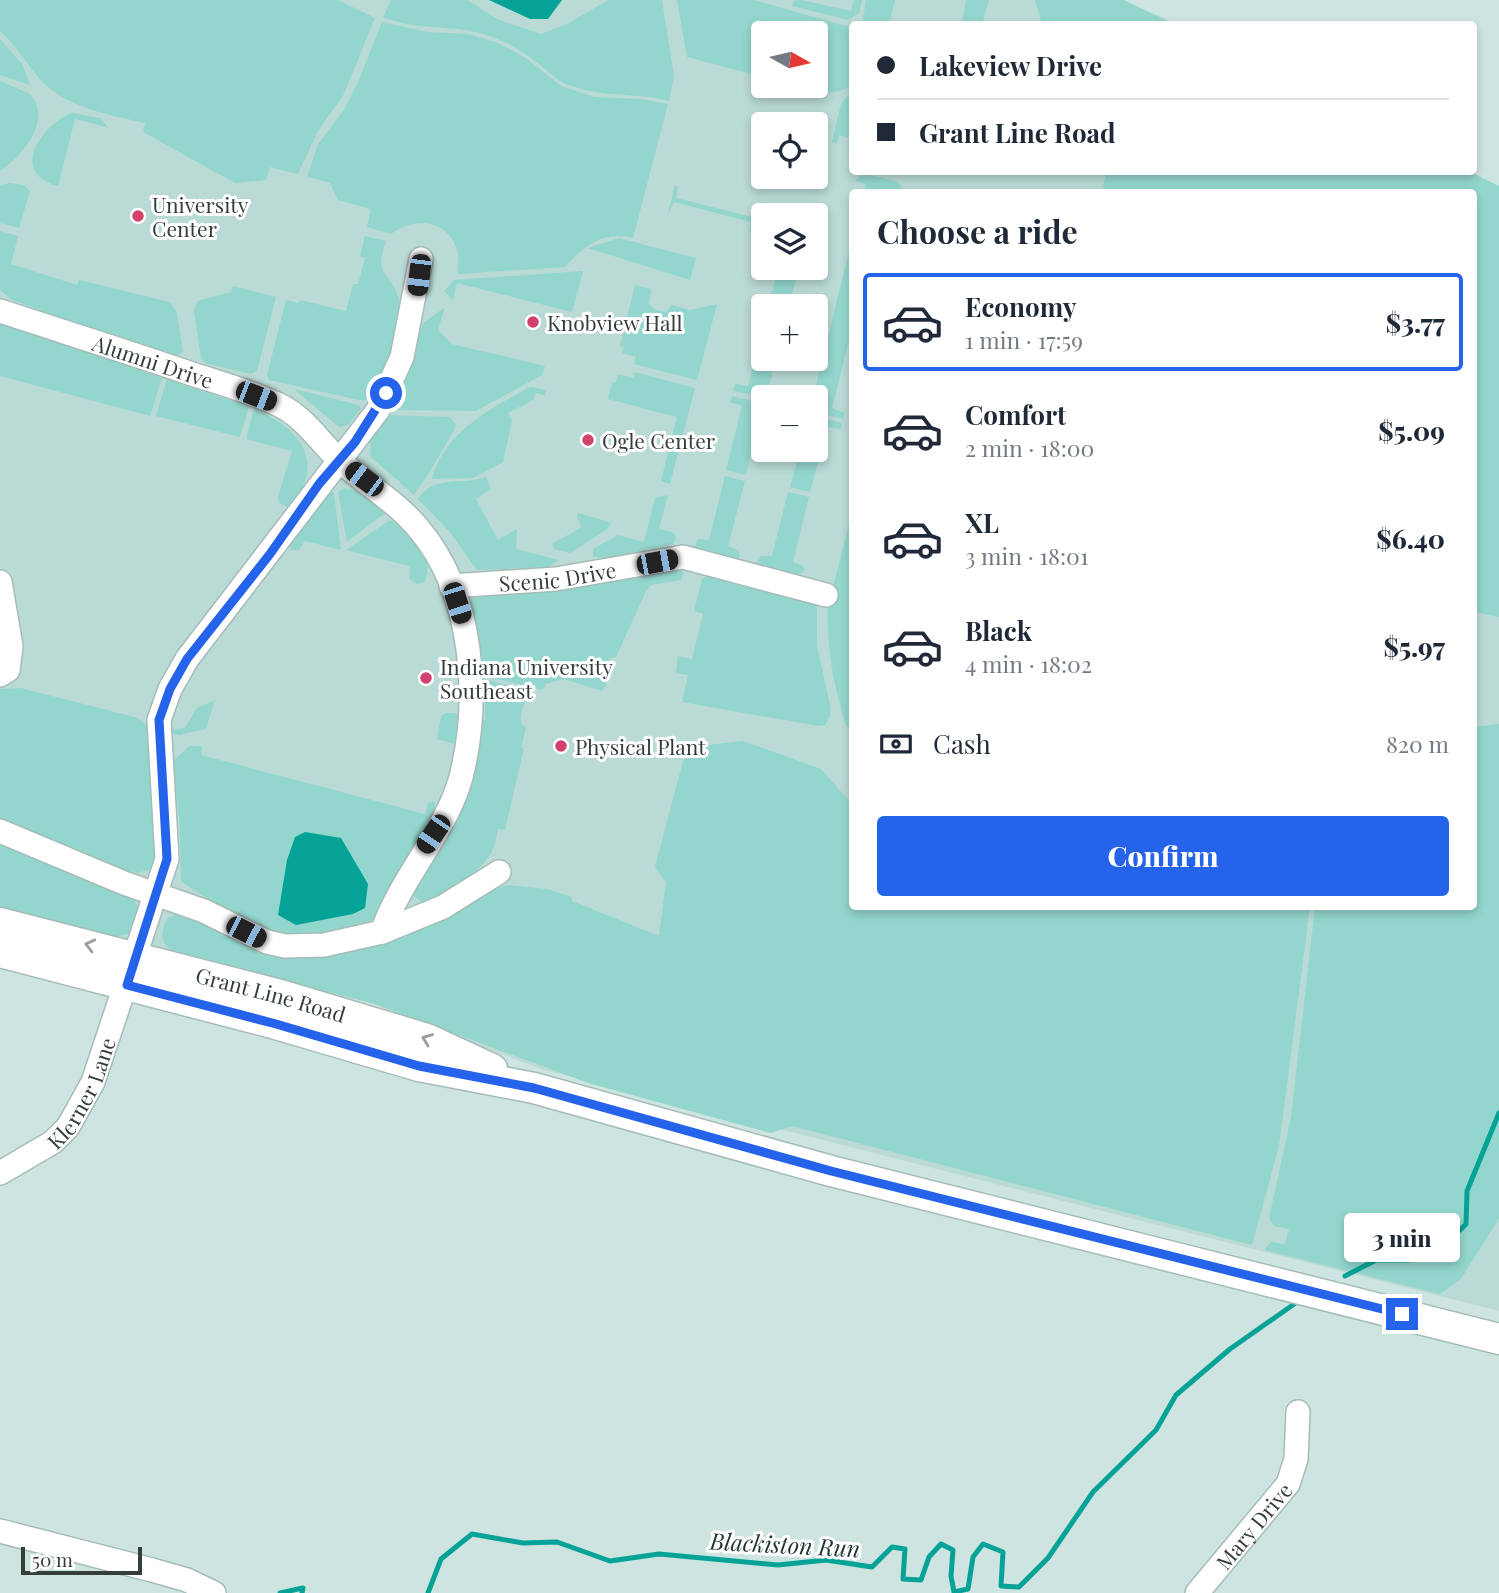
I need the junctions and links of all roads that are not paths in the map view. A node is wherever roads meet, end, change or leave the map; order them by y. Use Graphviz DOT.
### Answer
graph roads {
  1 [pos="421,259"];
  2 [pos="0,311"];
  3 [pos="339,460"];
  4 [pos="0,582"];
  5 [pos="451,586"];
  6 [pos="826,596"];
  7 [pos="0,676"];
  8 [pos="0,831"];
  9 [pos="499,872"];
  10 [pos="157,895"];
  11 [pos="0,923"];
  12 [pos="382,932"];
  13 [pos="0,952"];
  14 [pos="134,956"];
  15 [pos="127,985"];
  16 [pos="534,1088"];
  17 [pos="0,1172"];
  18 [pos="1499,1339"];
  19 [pos="1298,1412"];
  20 [pos="0,1531"];
  21 [pos="1209,1589"];
  22 [pos="214,1593"];
  1 -- 3 [label="street, Klerner Lane"];
  2 -- 3 [label="street, Alumni Drive"];
  3 -- 5 [label="street, Alumni Drive"];
  3 -- 10 [label="street, Klerner Lane"];
  4 -- 7 [label="street"];
  5 -- 6 [label="street, Scenic Drive"];
  5 -- 12 [label="street, Alumni Drive"];
  8 -- 10 [label="street"];
  9 -- 12 [label="street"];
  10 -- 12 [label="street"];
  10 -- 14 [label="street, Klerner Lane"];
  14 -- 11 [label="main road, Grant Line Road, one-way"];
  13 -- 15 [label="main road, Grant Line Road"];
  14 -- 15 [label="street, Klerner Lane"];
  16 -- 14 [label="main road, Grant Line Road, one-way"];
  15 -- 16 [label="main road, Grant Line Road"];
  15 -- 17 [label="street, Klerner Lane"];
  16 -- 18 [label="main road, Grant Line Road"];
  19 -- 21 [label="street, Mary Drive"];
  20 -- 22 [label="street"];
}
